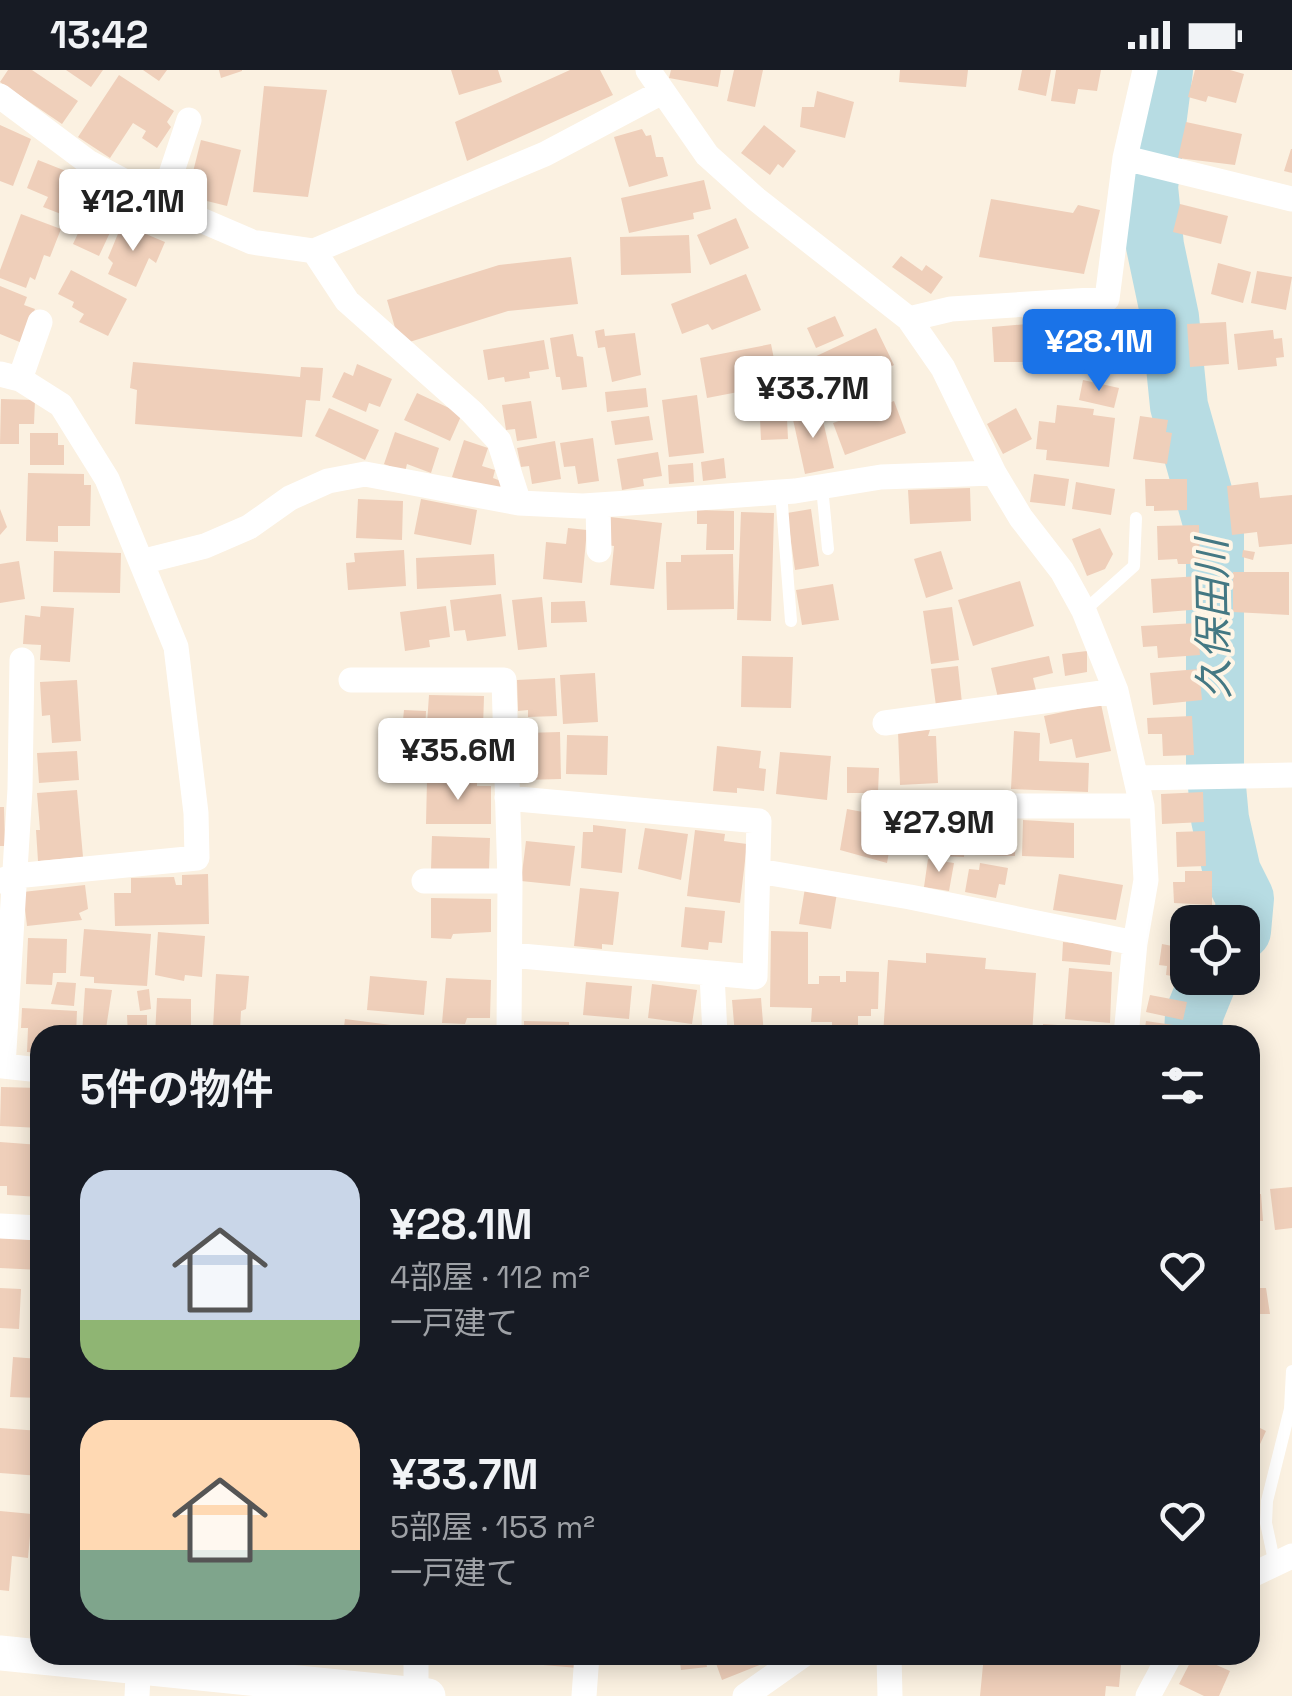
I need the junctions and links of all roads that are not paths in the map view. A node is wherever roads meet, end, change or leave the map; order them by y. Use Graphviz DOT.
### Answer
graph roads {
  1 [pos="1145,70"];
  2 [pos="655,81"];
  3 [pos="0,96"];
  4 [pos="190,120"];
  5 [pos="1130,159"];
  6 [pos="1292,198"];
  7 [pos="162,201"];
  8 [pos="314,251"];
  9 [pos="909,319"];
  10 [pos="40,322"];
  11 [pos="10,376"];
  12 [pos="994,472"];
  13 [pos="822,487"];
  14 [pos="781,492"];
  15 [pos="519,503"];
  16 [pos="598,505"];
  17 [pos="1136,518"];
  18 [pos="828,549"];
  19 [pos="599,550"];
  20 [pos="141,562"];
  21 [pos="1084,611"];
  22 [pos="791,621"];
  23 [pos="22,660"];
  24 [pos="350,680"];
  25 [pos="1116,691"];
  26 [pos="885,723"];
  27 [pos="1292,775"];
  28 [pos="1136,778"];
  29 [pos="10,789"];
  30 [pos="507,798"];
  31 [pos="1013,806"];
  32 [pos="1142,806"];
  33 [pos="758,872"];
  34 [pos="7,879"];
  35 [pos="424,881"];
  36 [pos="510,881"];
  37 [pos="1135,944"];
  38 [pos="510,956"];
  39 [pos="712,974"];
  40 [pos="508,1025"];
  41 [pos="715,1025"];
  42 [pos="1127,1025"];
  43 [pos="30,1069"];
  44 [pos="0,1226"];
  45 [pos="30,1228"];
  46 [pos="1292,1370"];
  47 [pos="1284,1561"];
  48 [pos="1260,1572"];
  49 [pos="0,1652"];
  50 [pos="30,1656"];
  51 [pos="90,1665"];
  52 [pos="416,1665"];
  53 [pos="586,1665"];
  54 [pos="789,1665"];
  55 [pos="889,1665"];
  56 [pos="1165,1665"];
  57 [pos="138,1672"];
  58 [pos="416,1695"];
  59 [pos="428,1696"];
  60 [pos="584,1696"];
  61 [pos="745,1696"];
  62 [pos="890,1696"];
  63 [pos="1148,1696"];
  1 -- 5 [label="street"];
  2 -- 8 [label="street"];
  2 -- 9 [label="street"];
  3 -- 7 [label="street"];
  4 -- 7 [label="street"];
  5 -- 6 [label="street"];
  5 -- 9 [label="street"];
  7 -- 8 [label="street"];
  8 -- 15 [label="street"];
  9 -- 12 [label="street"];
  10 -- 11 [label="street"];
  11 -- 20 [label="street"];
  12 -- 13 [label="street"];
  12 -- 21 [label="street"];
  13 -- 14 [label="street"];
  13 -- 18 [label="lane"];
  14 -- 16 [label="street"];
  14 -- 22 [label="lane"];
  15 -- 16 [label="street"];
  15 -- 20 [label="street"];
  16 -- 19 [label="street"];
  17 -- 21 [label="lane"];
  20 -- 34 [label="street"];
  21 -- 25 [label="street"];
  23 -- 29 [label="street"];
  24 -- 30 [label="street"];
  25 -- 26 [label="street"];
  25 -- 28 [label="street"];
  27 -- 28 [label="street"];
  28 -- 32 [label="street"];
  29 -- 34 [label="street"];
  30 -- 33 [label="street"];
  30 -- 36 [label="street"];
  31 -- 32 [label="street"];
  32 -- 37 [label="street"];
  33 -- 37 [label="street"];
  33 -- 39 [label="street"];
  34 -- 43 [label="street"];
  35 -- 36 [label="street"];
  36 -- 38 [label="street"];
  37 -- 42 [label="street"];
  38 -- 39 [label="street"];
  38 -- 40 [label="street"];
  39 -- 41 [label="street"];
  44 -- 45 [label="street"];
  46 -- 47 [label="lane"];
  47 -- 48 [label="street"];
  49 -- 50 [label="street"];
  51 -- 57 [label="street"];
  52 -- 58 [label="street"];
  53 -- 60 [label="street"];
  54 -- 61 [label="street"];
  55 -- 62 [label="street"];
  56 -- 63 [label="street"];
  57 -- 58 [label="street"];
  58 -- 59 [label="street"];
}
